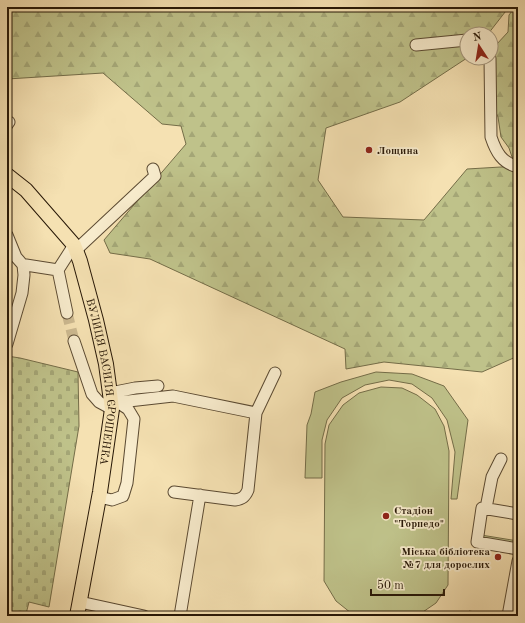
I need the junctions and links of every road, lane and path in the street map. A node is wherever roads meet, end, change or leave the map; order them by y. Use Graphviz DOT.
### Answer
graph roads {
  1 [pos="459,41"];
  2 [pos="416,45"];
  3 [pos="490,66"];
  4 [pos="7,121"];
  5 [pos="7,125"];
  6 [pos="518,166"];
  7 [pos="153,169"];
  8 [pos="7,175"];
  9 [pos="7,235"];
  10 [pos="75,248"];
  11 [pos="23,265"];
  12 [pos="58,270"];
  13 [pos="67,313"];
  14 [pos="74,340"];
  15 [pos="7,344"];
  16 [pos="275,373"];
  17 [pos="158,386"];
  18 [pos="113,402"];
  19 [pos="256,413"];
  20 [pos="501,459"];
  21 [pos="174,492"];
  22 [pos="200,495"];
  23 [pos="99,497"];
  24 [pos="486,508"];
  25 [pos="518,514"];
  26 [pos="518,549"];
  27 [pos="518,561"];
  28 [pos="80,602"];
  29 [pos="77,616"];
  30 [pos="144,616"];
  31 [pos="180,616"];
  32 [pos="508,616"];
  1 -- 2 [label="street"];
  3 -- 6 [label="street"];
  4 -- 5 [label="street"];
  7 -- 10 [label="street"];
  8 -- 10 [label="main road, ВУЛИЦЯ ВАСИЛЯ ЄРОШЕНКА"];
  9 -- 11 [label="street"];
  10 -- 12 [label="street"];
  10 -- 18 [label="main road, ВУЛИЦЯ ВАСИЛЯ ЄРОШЕНКА"];
  11 -- 12 [label="street"];
  11 -- 15 [label="street"];
  12 -- 13 [label="street"];
  14 -- 18 [label="street"];
  16 -- 19 [label="street"];
  17 -- 18 [label="street"];
  18 -- 19 [label="street"];
  18 -- 23 [label="main road, ВУЛИЦЯ ВАСИЛЯ ЄРОШЕНКА"];
  18 -- 23 [label="street"];
  19 -- 22 [label="street"];
  20 -- 24 [label="street"];
  21 -- 22 [label="street"];
  22 -- 31 [label="street"];
  23 -- 28 [label="main road, ВУЛИЦЯ ВАСИЛЯ ЄРОШЕНКА"];
  24 -- 25 [label="street"];
  24 -- 26 [label="street"];
  27 -- 32 [label="street"];
  28 -- 29 [label="main road, ВУЛИЦЯ ВАСИЛЯ ЄРОШЕНКА"];
  28 -- 30 [label="street"];
}
